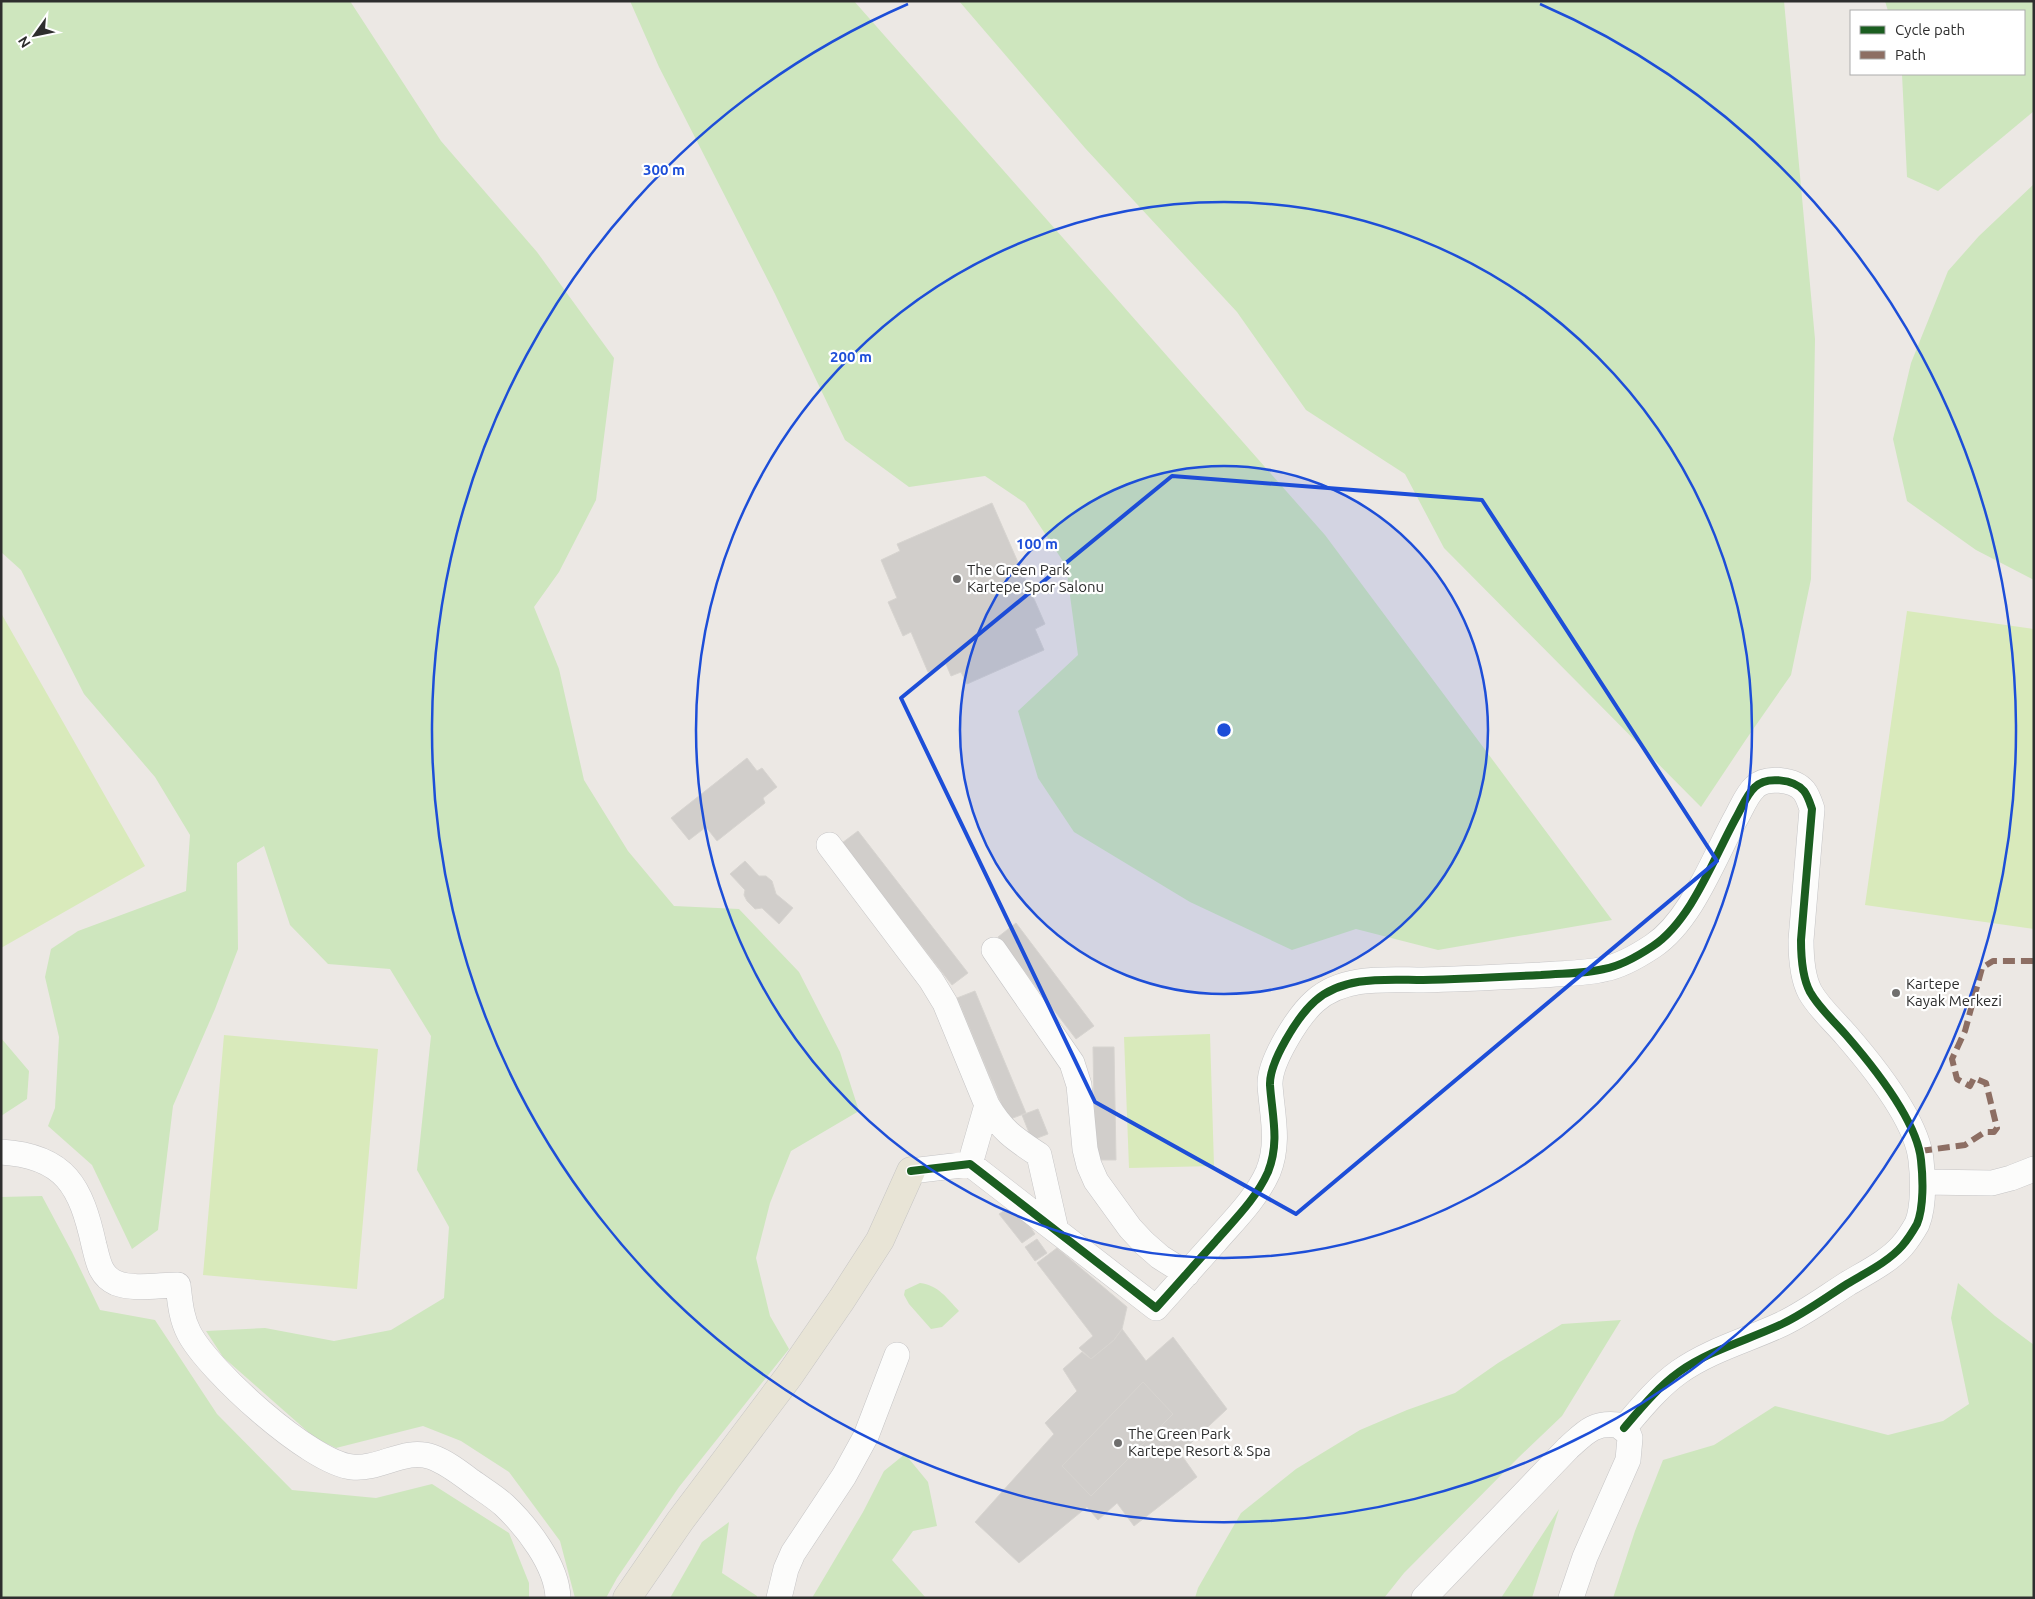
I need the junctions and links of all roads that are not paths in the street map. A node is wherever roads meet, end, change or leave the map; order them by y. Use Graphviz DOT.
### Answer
graph roads {
  1 [pos="829,845"];
  2 [pos="994,950"];
  3 [pos="987,1105"];
  4 [pos="1,1152"];
  5 [pos="970,1164"];
  6 [pos="2034,1169"];
  7 [pos="912,1171"];
  8 [pos="1923,1182"];
  9 [pos="1056,1230"];
  10 [pos="1186,1274"];
  11 [pos="897,1355"];
  12 [pos="1624,1428"];
  13 [pos="558,1598"];
  14 [pos="627,1598"];
  15 [pos="779,1598"];
  16 [pos="1424,1598"];
  17 [pos="1570,1598"];
  1 -- 3 [label="street"];
  2 -- 10 [label="street"];
  3 -- 5 [label="street"];
  3 -- 9 [label="street"];
  4 -- 13 [label="street"];
  5 -- 7 [label="street"];
  5 -- 9 [label="street"];
  6 -- 8 [label="street"];
  7 -- 14 [label="main road"];
  8 -- 10 [label="street"];
  8 -- 12 [label="street"];
  9 -- 10 [label="street"];
  11 -- 15 [label="street"];
  12 -- 16 [label="street"];
  12 -- 17 [label="street"];
}
